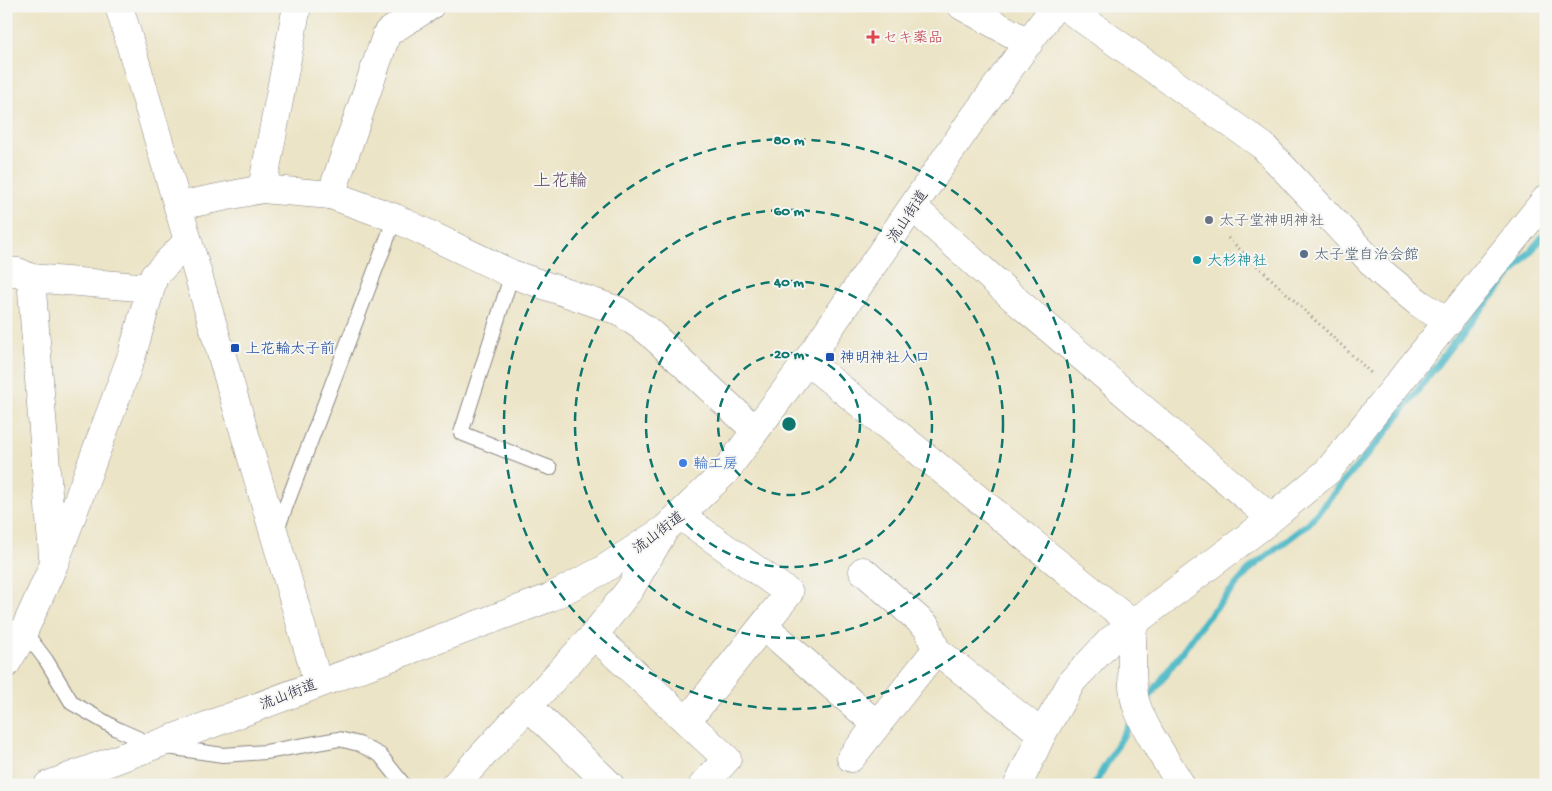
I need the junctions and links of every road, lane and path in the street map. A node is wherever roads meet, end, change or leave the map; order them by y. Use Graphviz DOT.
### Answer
graph roads {
  1 [pos="119,6"];
  2 [pos="297,6"];
  3 [pos="430,6"];
  4 [pos="962,6"];
  5 [pos="1055,6"];
  6 [pos="1064,6"];
  7 [pos="1029,43"];
  8 [pos="262,189"];
  9 [pos="331,195"];
  10 [pos="1546,199"];
  11 [pos="178,206"];
  12 [pos="913,207"];
  13 [pos="396,218"];
  14 [pos="1228,238"];
  15 [pos="188,241"];
  16 [pos="512,274"];
  17 [pos="18,275"];
  18 [pos="150,288"];
  19 [pos="1450,322"];
  20 [pos="807,362"];
  21 [pos="1393,391"];
  22 [pos="755,430"];
  23 [pos="550,468"];
  24 [pos="1271,518"];
  25 [pos="673,523"];
  26 [pos="274,538"];
  27 [pos="54,564"];
  28 [pos="863,572"];
  29 [pos="1133,624"];
  30 [pos="764,626"];
  31 [pos="24,631"];
  32 [pos="594,636"];
  33 [pos="936,650"];
  34 [pos="6,664"];
  35 [pos="318,683"];
  36 [pos="527,705"];
  37 [pos="687,721"];
  38 [pos="877,725"];
  39 [pos="1042,734"];
  40 [pos="153,745"];
  41 [pos="851,758"];
  42 [pos="48,785"];
  43 [pos="404,785"];
  44 [pos="455,785"];
  45 [pos="610,785"];
  46 [pos="703,785"];
  47 [pos="1018,785"];
  48 [pos="1181,785"];
  1 -- 11 [label="street"];
  2 -- 8 [label="street"];
  3 -- 9 [label="street"];
  4 -- 7 [label="street"];
  5 -- 7 [label="street, 流山街道"];
  6 -- 19 [label="street"];
  7 -- 12 [label="street, 流山街道"];
  8 -- 9 [label="street"];
  8 -- 11 [label="street"];
  9 -- 13 [label="street"];
  10 -- 19 [label="street"];
  11 -- 15 [label="street"];
  12 -- 20 [label="street, 流山街道"];
  12 -- 24 [label="street"];
  13 -- 16 [label="street"];
  13 -- 26 [label="lane"];
  14 -- 21 [label="path"];
  15 -- 18 [label="street"];
  15 -- 26 [label="street"];
  16 -- 22 [label="street"];
  16 -- 23 [label="lane"];
  17 -- 18 [label="street"];
  17 -- 27 [label="street"];
  18 -- 27 [label="street"];
  19 -- 21 [label="street"];
  20 -- 22 [label="street, 流山街道"];
  20 -- 29 [label="street"];
  21 -- 24 [label="street"];
  22 -- 25 [label="street, 流山街道"];
  24 -- 29 [label="street"];
  25 -- 30 [label="street"];
  25 -- 32 [label="street"];
  25 -- 35 [label="street, 流山街道"];
  26 -- 35 [label="street"];
  27 -- 31 [label="street"];
  28 -- 33 [label="street"];
  29 -- 39 [label="street"];
  29 -- 48 [label="street"];
  30 -- 37 [label="street"];
  30 -- 38 [label="street"];
  31 -- 34 [label="street"];
  31 -- 40 [label="lane"];
  32 -- 36 [label="street"];
  32 -- 37 [label="street"];
  33 -- 38 [label="street"];
  33 -- 39 [label="street"];
  35 -- 40 [label="street, 流山街道"];
  36 -- 44 [label="street"];
  36 -- 45 [label="street"];
  37 -- 46 [label="street"];
  38 -- 41 [label="street"];
  39 -- 47 [label="street"];
  40 -- 42 [label="street, 流山街道"];
  40 -- 43 [label="lane"];
}
